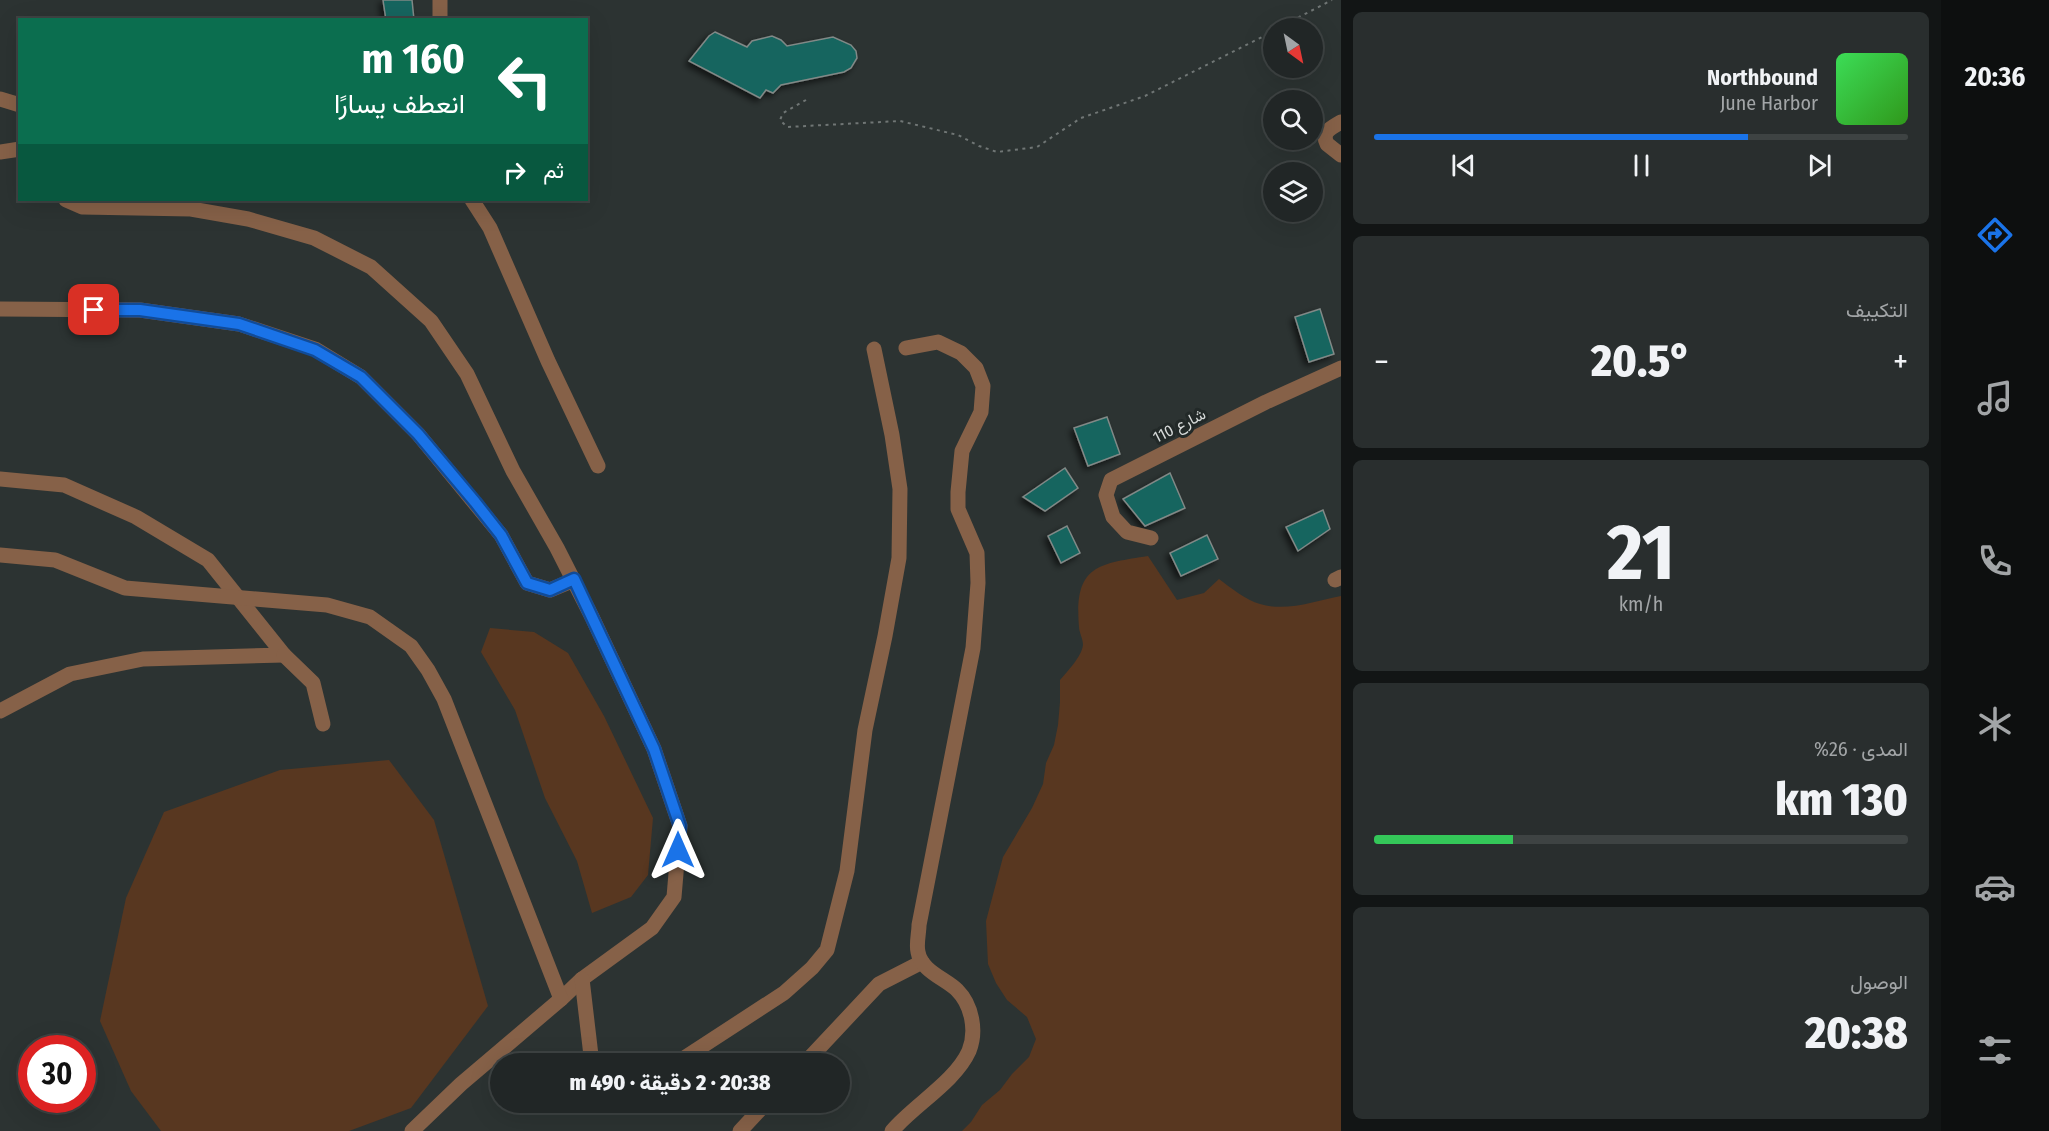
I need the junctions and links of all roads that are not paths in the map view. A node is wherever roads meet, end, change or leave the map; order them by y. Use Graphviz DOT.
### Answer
graph roads {
  1 [pos="440,0"];
  2 [pos="440,18"];
  3 [pos="0,99"];
  4 [pos="18,104"];
  5 [pos="1341,122"];
  6 [pos="18,149"];
  7 [pos="0,152"];
  8 [pos="1341,155"];
  9 [pos="68,201"];
  10 [pos="473,201"];
  11 [pos="0,309"];
  12 [pos="906,348"];
  13 [pos="874,349"];
  14 [pos="1341,368"];
  15 [pos="598,466"];
  16 [pos="0,479"];
  17 [pos="1151,538"];
  18 [pos="0,555"];
  19 [pos="574,579"];
  20 [pos="239,598"];
  21 [pos="284,656"];
  22 [pos="0,711"];
  23 [pos="323,724"];
  24 [pos="922,962"];
  25 [pos="582,979"];
  26 [pos="561,999"];
  27 [pos="590,1053"];
  28 [pos="692,1053"];
  29 [pos="814,1053"];
  30 [pos="757,1113"];
  31 [pos="412,1131"];
  32 [pos="740,1131"];
  33 [pos="892,1131"];
  1 -- 2 [label="street"];
  3 -- 4 [label="street"];
  5 -- 8 [label="street"];
  6 -- 7 [label="street"];
  9 -- 19 [label="street"];
  10 -- 15 [label="street"];
  11 -- 19 [label="street"];
  12 -- 24 [label="street"];
  13 -- 28 [label="street"];
  14 -- 17 [label="street, شارع 110"];
  16 -- 20 [label="street"];
  18 -- 20 [label="street"];
  19 -- 25 [label="street"];
  20 -- 21 [label="street"];
  20 -- 26 [label="street"];
  21 -- 22 [label="street"];
  21 -- 23 [label="street"];
  24 -- 29 [label="street"];
  24 -- 33 [label="street"];
  25 -- 26 [label="street"];
  25 -- 27 [label="street"];
  26 -- 31 [label="street"];
  30 -- 32 [label="street"];
}
